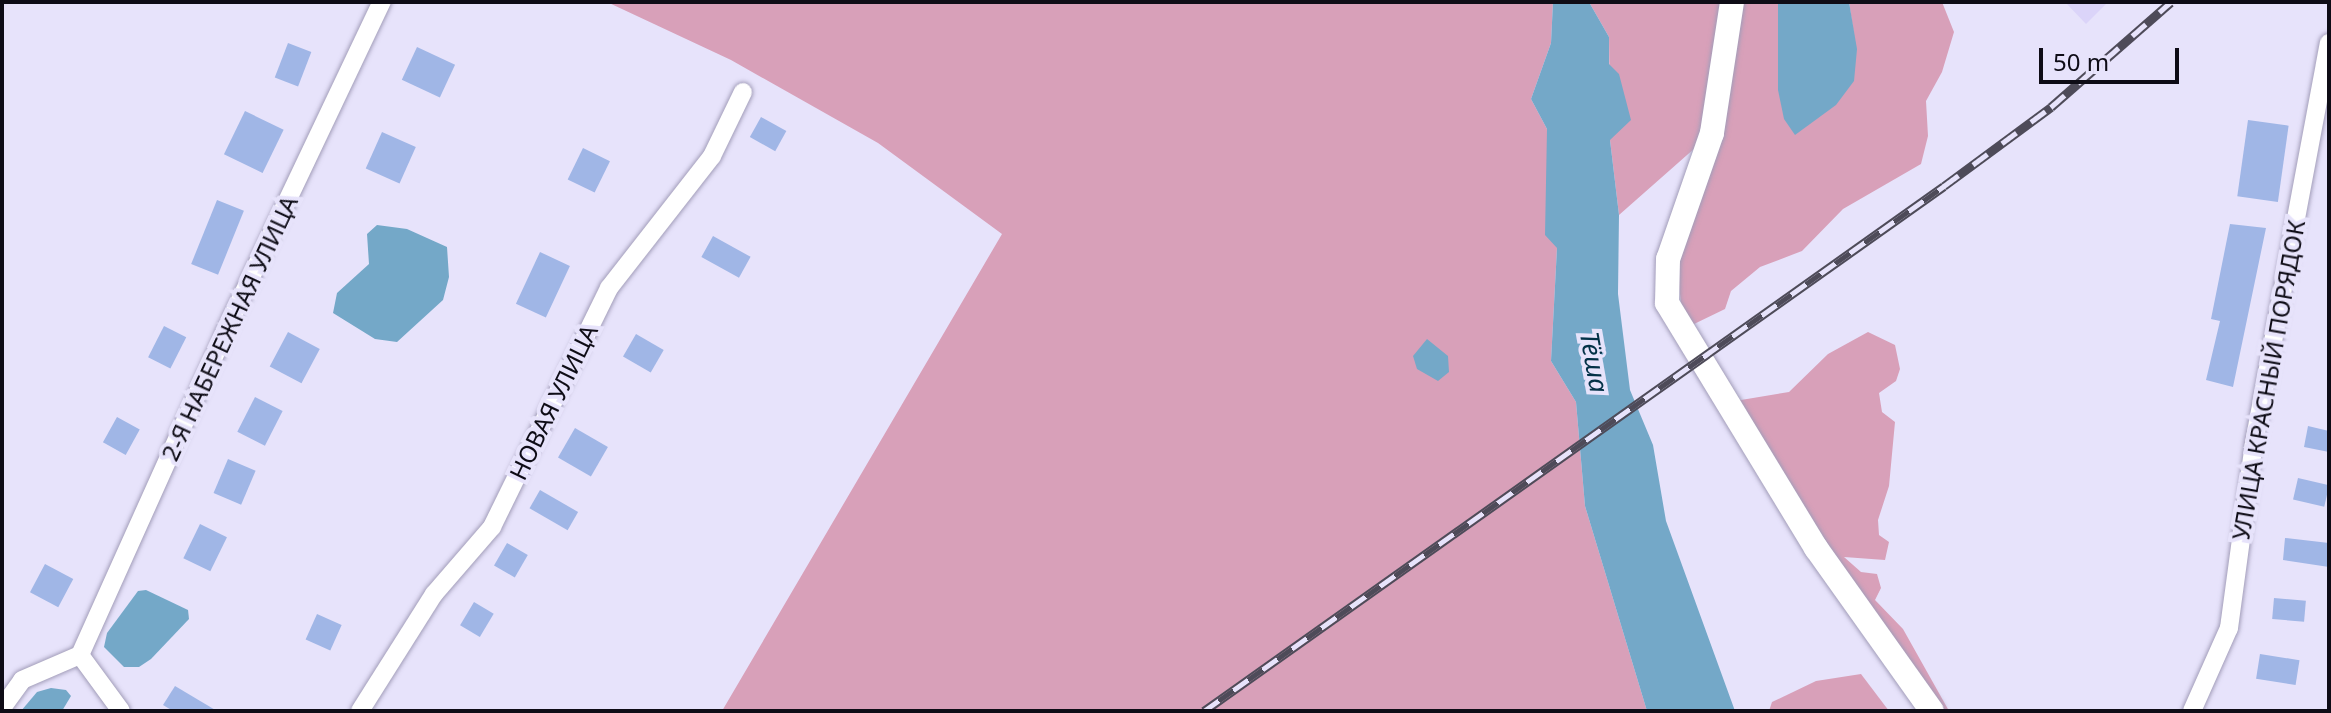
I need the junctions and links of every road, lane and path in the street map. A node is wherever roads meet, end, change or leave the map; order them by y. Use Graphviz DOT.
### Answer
graph roads {
  1 [pos="382,2"];
  2 [pos="1732,2"];
  3 [pos="2329,43"];
  4 [pos="743,92"];
  5 [pos="80,655"];
  6 [pos="2,708"];
  7 [pos="121,711"];
  8 [pos="360,711"];
  9 [pos="1932,711"];
  10 [pos="2192,711"];
  1 -- 5 [label="street, 2-Я НАБЕРЕЖНАЯ УЛИЦА"];
  2 -- 9 [label="street"];
  3 -- 10 [label="street, УЛИЦА КРАСНЫЙ ПОРЯДОК"];
  4 -- 8 [label="street, НОВАЯ УЛИЦА"];
  5 -- 6 [label="street"];
  5 -- 7 [label="street"];
}
